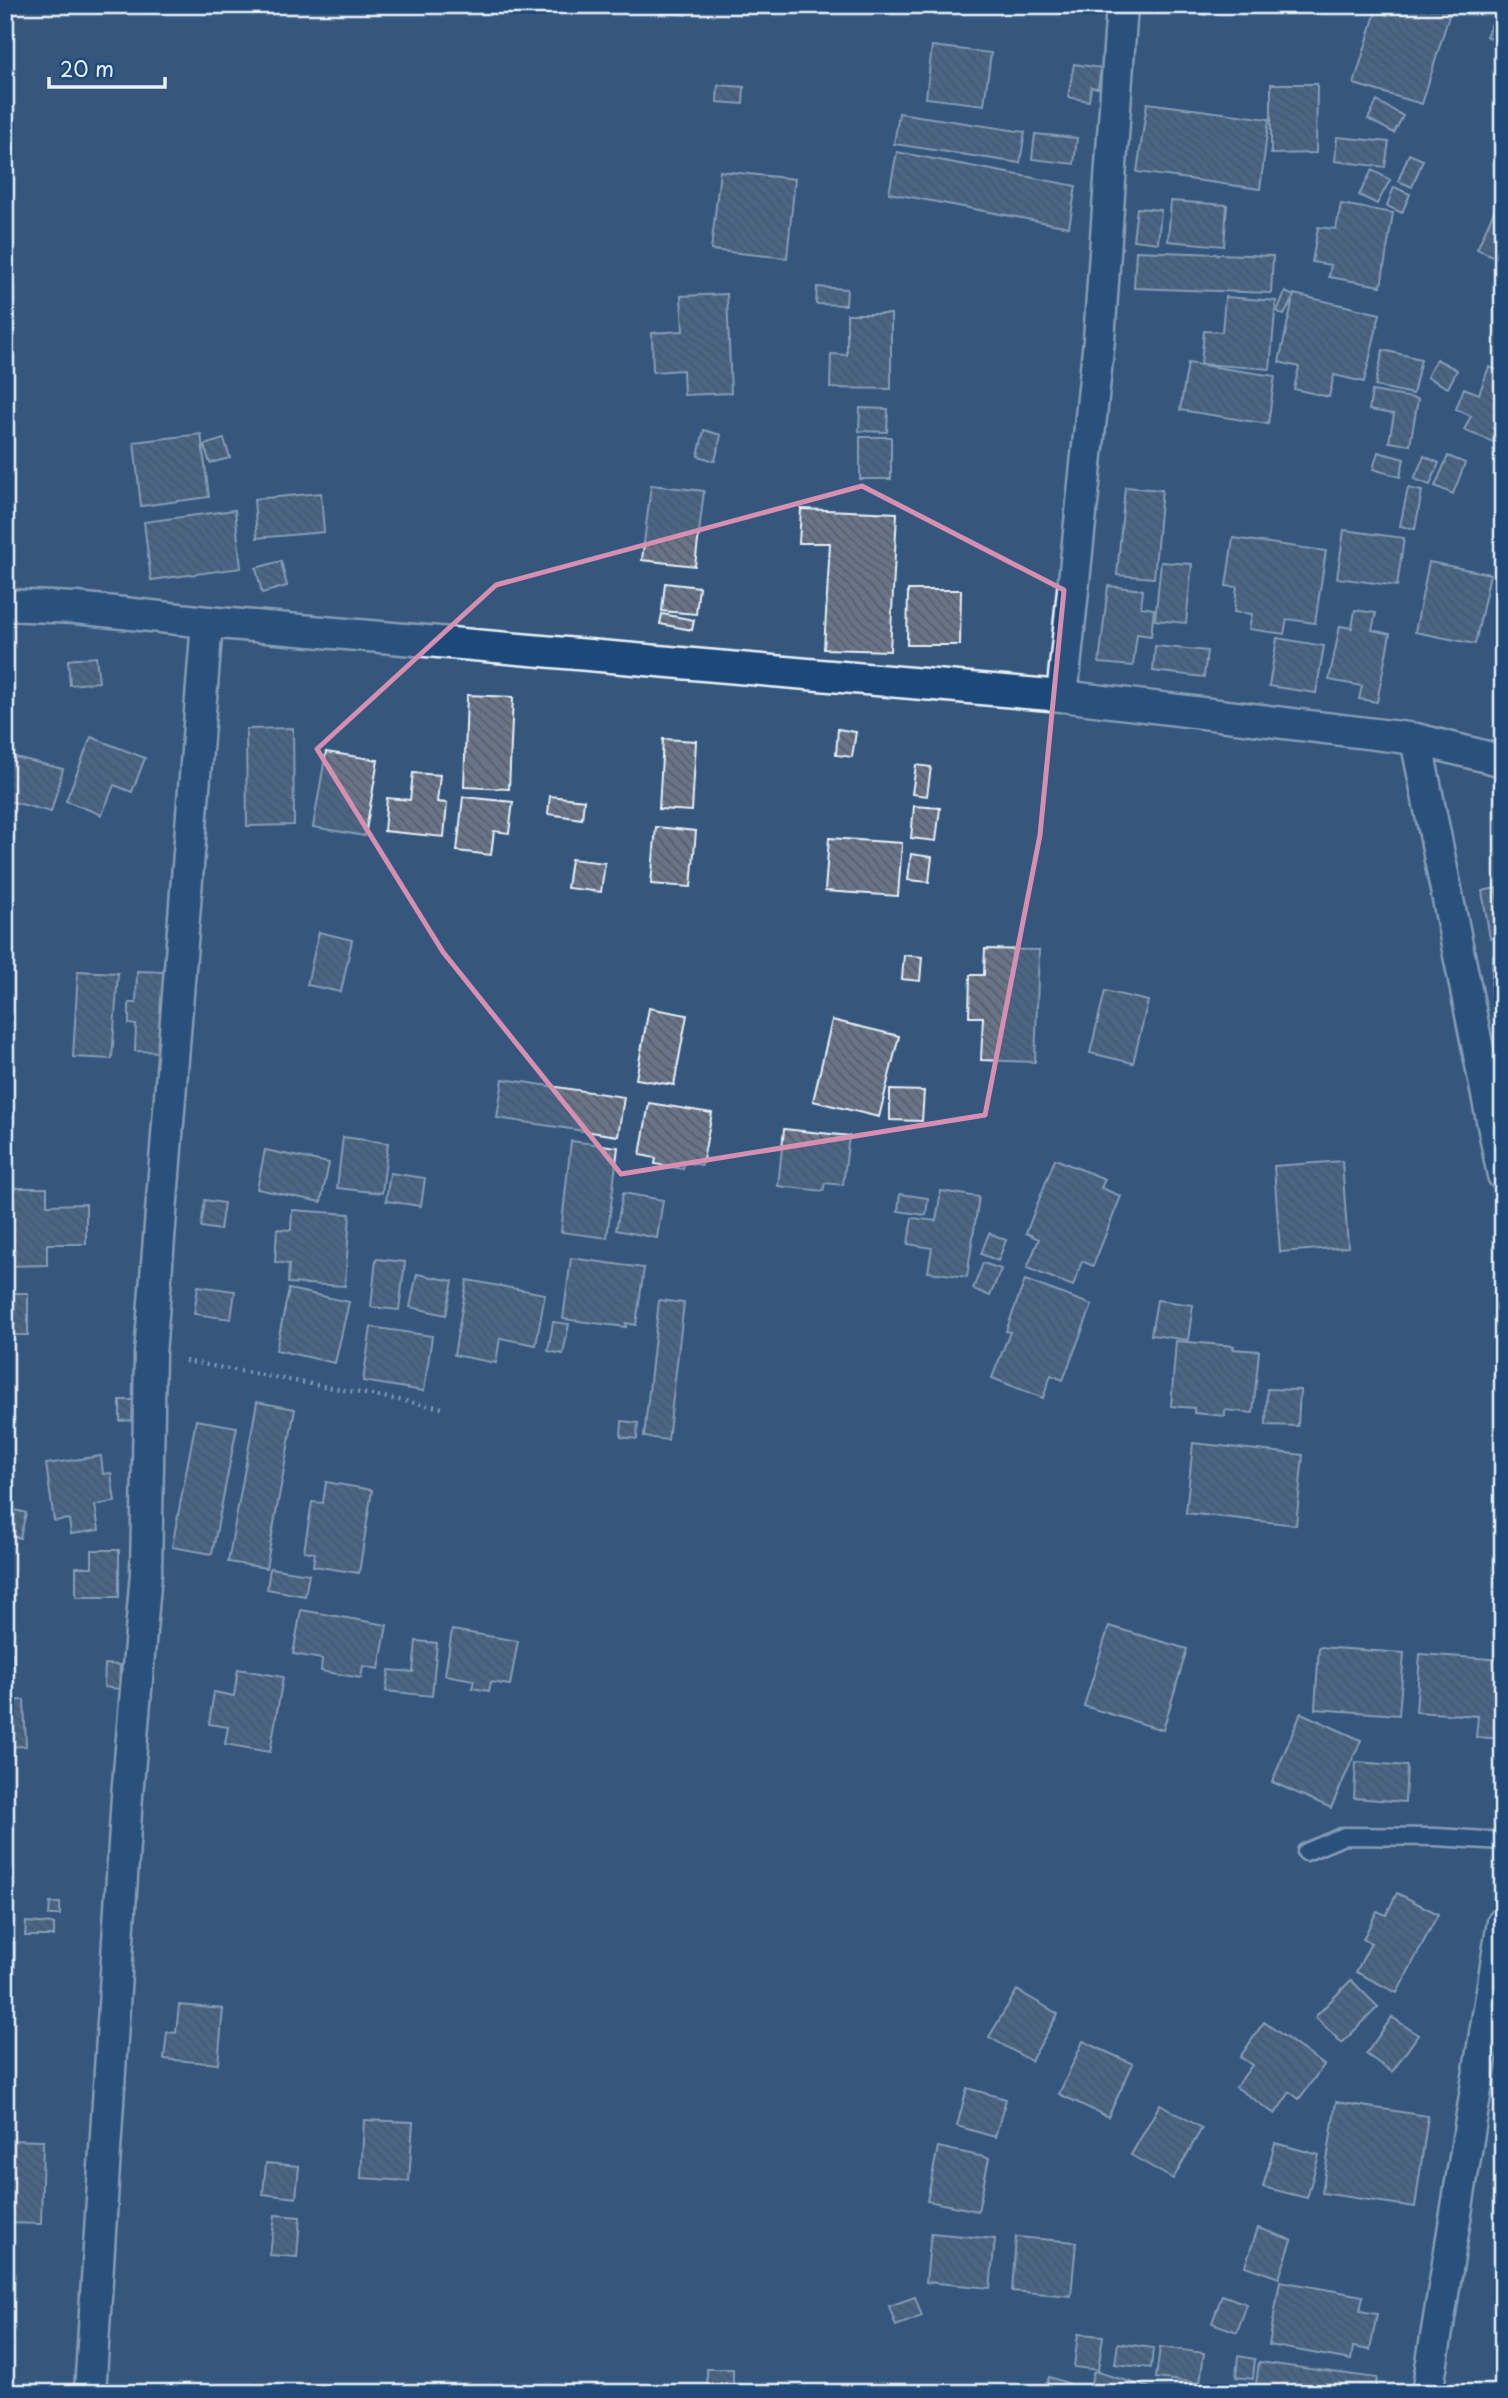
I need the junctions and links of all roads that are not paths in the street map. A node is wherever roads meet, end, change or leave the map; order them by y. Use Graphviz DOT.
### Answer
graph roads {
  1 [pos="1122,5"];
  2 [pos="5,606"];
  3 [pos="207,622"];
  4 [pos="1062,696"];
  5 [pos="1416,739"];
  6 [pos="1503,761"];
  7 [pos="1503,1175"];
  8 [pos="1503,1842"];
  9 [pos="1306,1852"];
  10 [pos="1503,1922"];
  11 [pos="90,2393"];
  12 [pos="1427,2393"];
  1 -- 4 [label="street"];
  2 -- 3 [label="street"];
  3 -- 4 [label="street"];
  3 -- 11 [label="street"];
  4 -- 5 [label="street"];
  5 -- 6 [label="street"];
  5 -- 7 [label="street"];
  8 -- 9 [label="lane"];
  10 -- 12 [label="street"];
}
